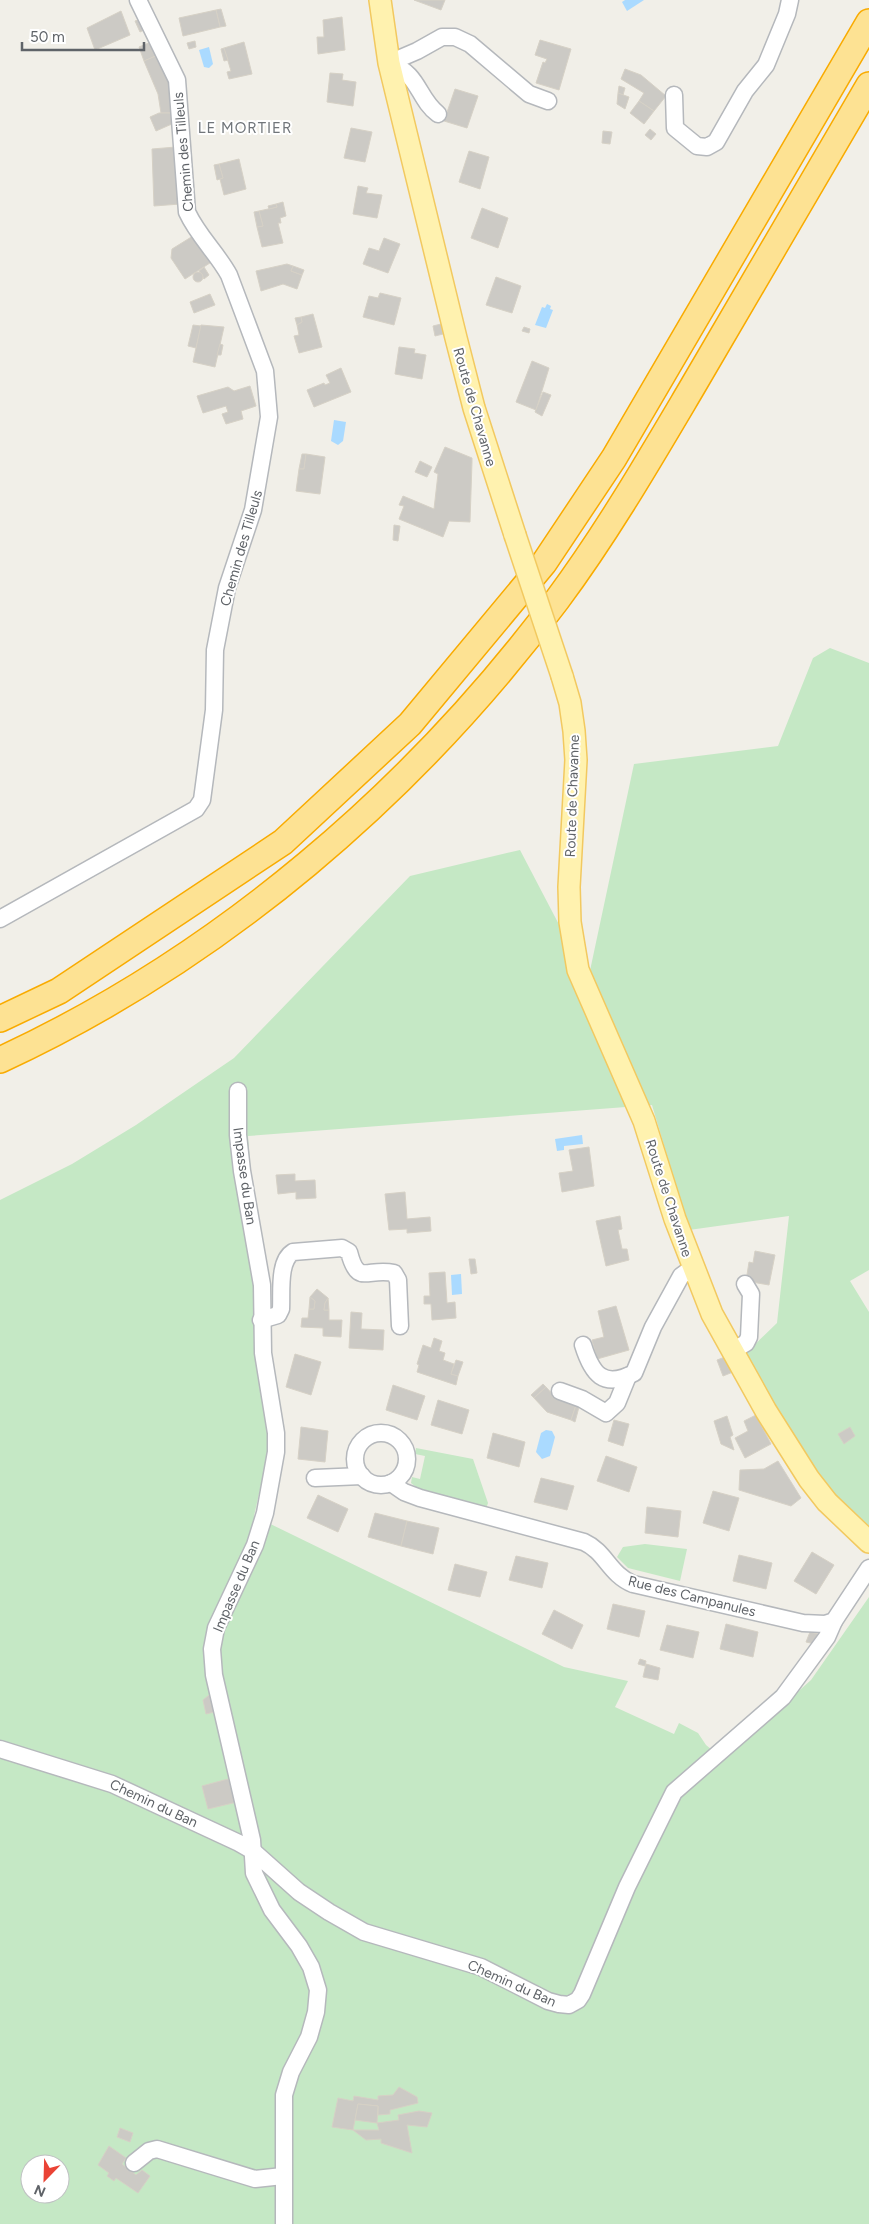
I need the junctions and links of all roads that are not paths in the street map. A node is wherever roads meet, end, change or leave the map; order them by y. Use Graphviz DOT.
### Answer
graph roads {
  1 [pos="138,0"];
  2 [pos="380,0"];
  3 [pos="790,0"];
  4 [pos="869,22"];
  5 [pos="389,63"];
  6 [pos="869,85"];
  7 [pos="674,95"];
  8 [pos="548,101"];
  9 [pos="438,114"];
  10 [pos="0,919"];
  11 [pos="0,1019"];
  12 [pos="0,1060"];
  13 [pos="238,1091"];
  14 [pos="692,1268"];
  15 [pos="745,1284"];
  16 [pos="261,1320"];
  17 [pos="400,1326"];
  18 [pos="583,1345"];
  19 [pos="732,1351"];
  20 [pos="628,1376"];
  21 [pos="560,1391"];
  22 [pos="362,1476"];
  23 [pos="315,1478"];
  24 [pos="391,1483"];
  25 [pos="869,1542"];
  26 [pos="869,1568"];
  27 [pos="834,1621"];
  28 [pos="0,1749"];
  29 [pos="253,1850"];
  30 [pos="134,2163"];
  31 [pos="283,2176"];
  32 [pos="284,2224"];
  1 -- 10 [label="street, Chemin des Tilleuls"];
  2 -- 5 [label="main road, Route de Chavanne"];
  3 -- 7 [label="street"];
  4 -- 11 [label="highway"];
  5 -- 8 [label="street"];
  5 -- 9 [label="street"];
  5 -- 14 [label="main road, Route de Chavanne, bridge"];
  6 -- 12 [label="highway"];
  13 -- 16 [label="street, Impasse du Ban"];
  14 -- 19 [label="main road, Route de Chavanne"];
  14 -- 20 [label="street"];
  15 -- 19 [label="street"];
  16 -- 17 [label="street"];
  16 -- 29 [label="street, Impasse du Ban"];
  18 -- 20 [label="street"];
  19 -- 25 [label="main road, Route de Chavanne"];
  20 -- 21 [label="street"];
  22 -- 23 [label="street"];
  22 -- 24 [label="street, Rue des Campanules"];
  22 -- 24 [label="street"];
  24 -- 27 [label="street, Rue des Campanules"];
  26 -- 27 [label="street"];
  27 -- 29 [label="street, Chemin du Ban"];
  28 -- 29 [label="street, Chemin du Ban"];
  29 -- 31 [label="street, Impasse du Ban"];
  30 -- 31 [label="street"];
  31 -- 32 [label="street, Impasse du Ban"];
}
